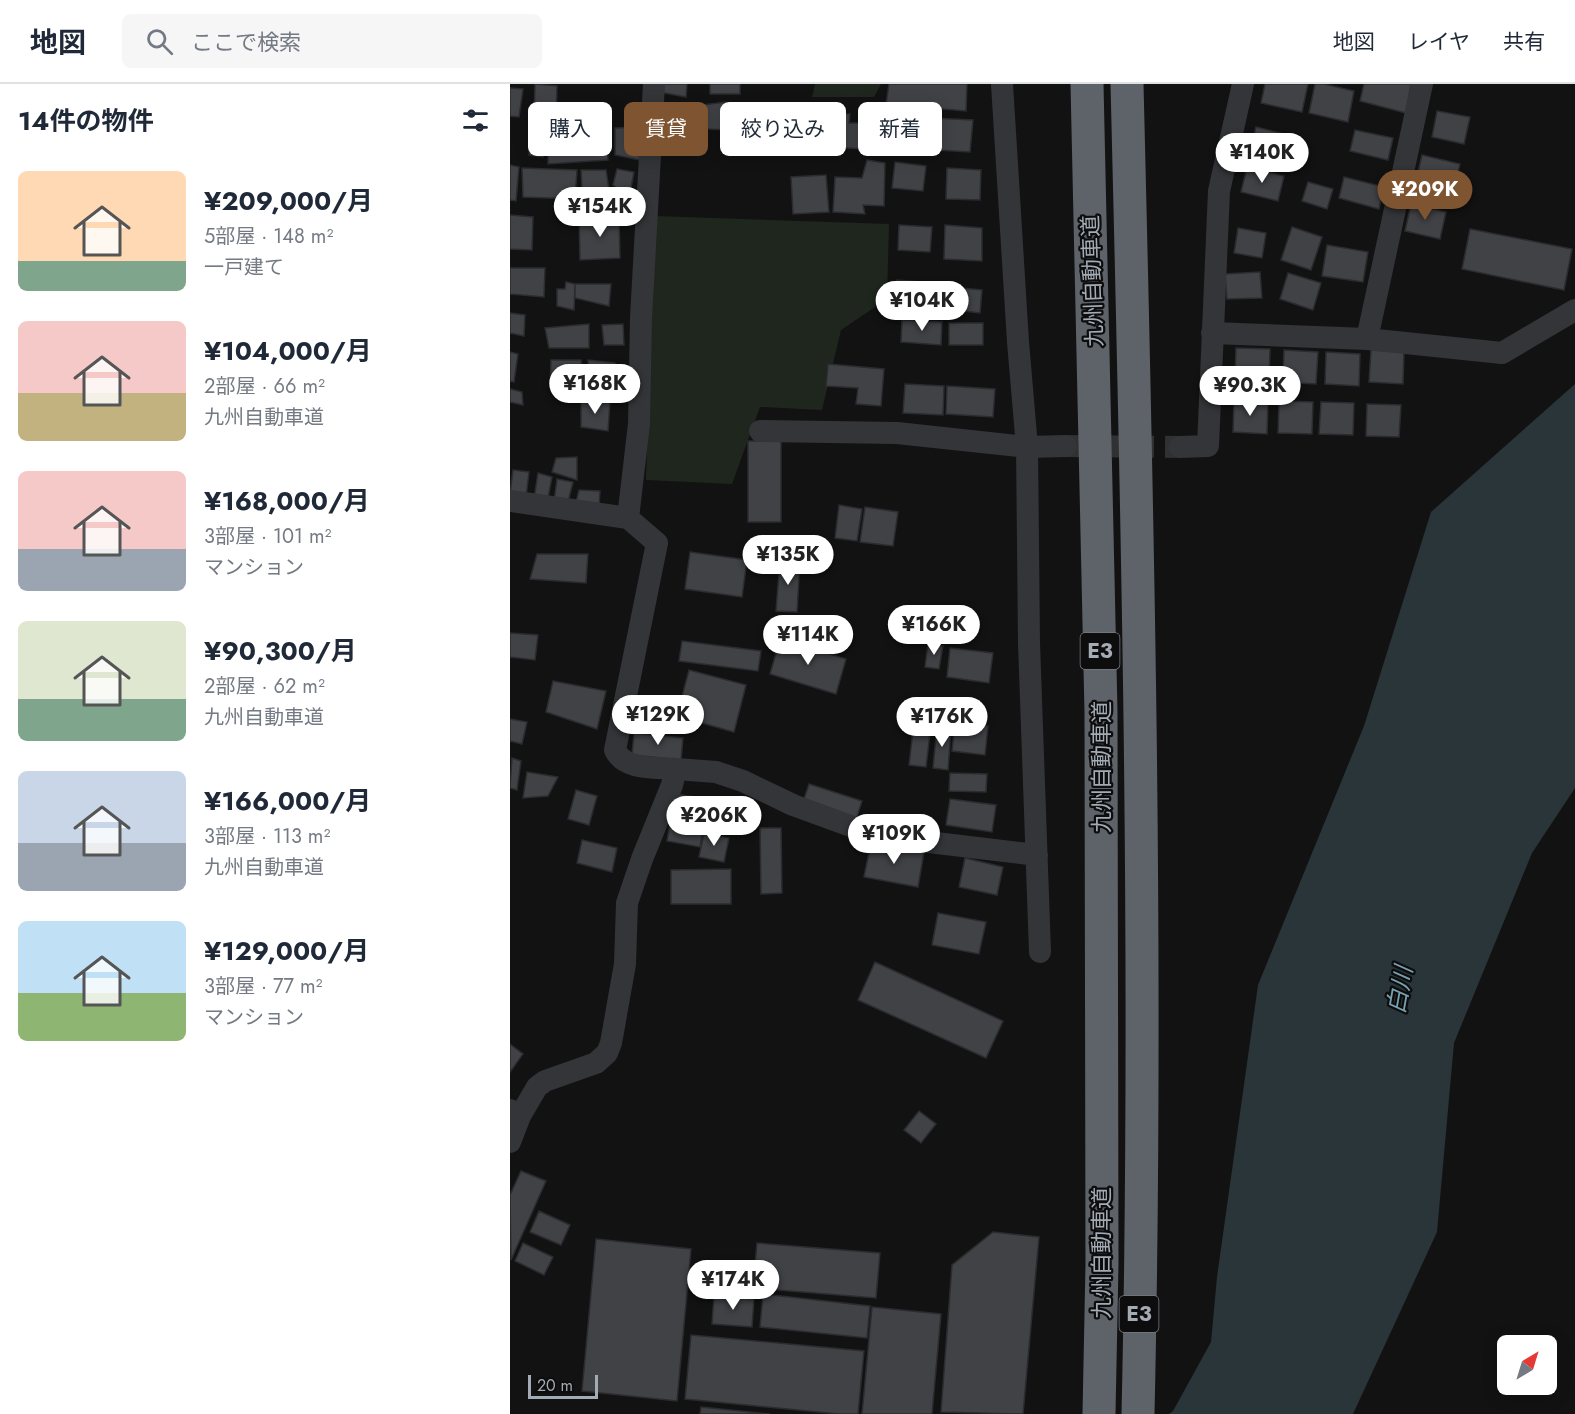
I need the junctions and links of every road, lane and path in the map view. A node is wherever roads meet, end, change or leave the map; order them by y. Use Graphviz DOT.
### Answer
graph roads {
  1 [pos="654,84"];
  2 [pos="1002,84"];
  3 [pos="1087,84"];
  4 [pos="1127,84"];
  5 [pos="1244,84"];
  6 [pos="1422,84"];
  7 [pos="1575,310"];
  8 [pos="1212,333"];
  9 [pos="1367,339"];
  10 [pos="760,431"];
  11 [pos="1066,446"];
  12 [pos="1027,447"];
  13 [pos="1180,447"];
  14 [pos="510,501"];
  15 [pos="628,518"];
  16 [pos="676,769"];
  17 [pos="1037,855"];
  18 [pos="1040,952"];
  19 [pos="515,1113"];
  20 [pos="510,1142"];
  21 [pos="1099,1414"];
  22 [pos="1138,1414"];
  1 -- 15 [label="street"];
  2 -- 12 [label="street"];
  3 -- 21 [label="highway, 九州自動車道 / E3"];
  4 -- 22 [label="highway, 九州自動車道 / E3"];
  5 -- 8 [label="street"];
  6 -- 9 [label="street"];
  7 -- 9 [label="street"];
  8 -- 9 [label="street"];
  8 -- 13 [label="street"];
  10 -- 12 [label="street"];
  11 -- 12 [label="street"];
  12 -- 17 [label="street"];
  14 -- 15 [label="street"];
  15 -- 16 [label="street"];
  16 -- 17 [label="street"];
  16 -- 19 [label="street"];
  17 -- 18 [label="street"];
  19 -- 20 [label="street"];
}
